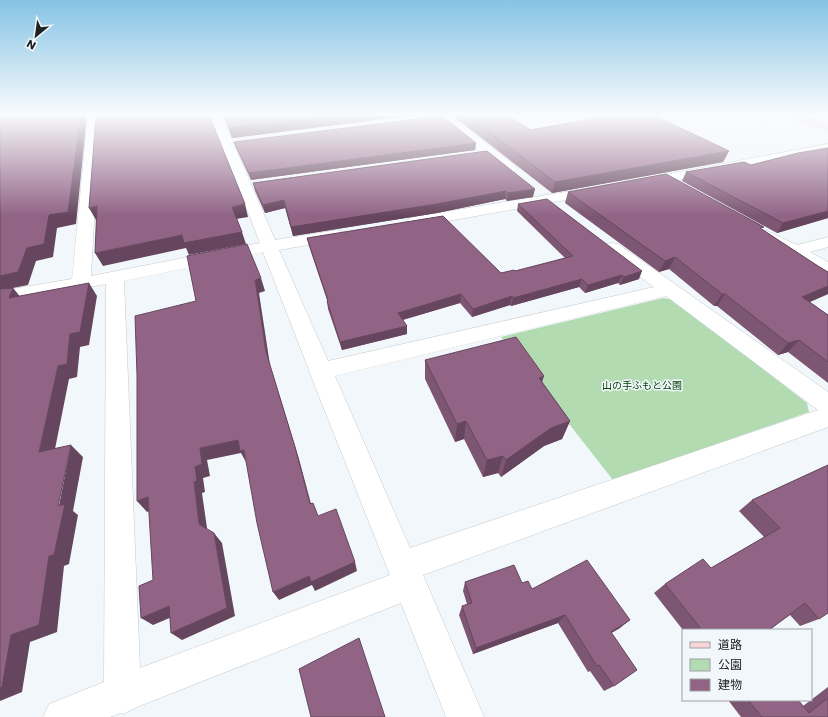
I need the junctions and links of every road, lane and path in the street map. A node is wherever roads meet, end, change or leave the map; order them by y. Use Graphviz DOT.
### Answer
graph roads {
  1 [pos="91,148"];
  2 [pos="235,148"];
  3 [pos="475,148"];
  4 [pos="826,148"];
  5 [pos="665,179"];
  6 [pos="685,190"];
  7 [pos="549,200"];
  8 [pos="567,214"];
  9 [pos="401,224"];
  10 [pos="754,228"];
  11 [pos="355,232"];
  12 [pos="599,238"];
  13 [pos="828,242"];
  14 [pos="270,246"];
  15 [pos="794,251"];
  16 [pos="828,270"];
  17 [pos="115,277"];
  18 [pos="81,282"];
  19 [pos="668,290"];
  20 [pos="0,297"];
  21 [pos="320,371"];
  22 [pos="828,405"];
  23 [pos="828,417"];
  24 [pos="406,574"];
  25 [pos="122,695"];
  26 [pos="62,717"];
  27 [pos="465,717"];
  1 -- 18 [label="street"];
  2 -- 14 [label="street"];
  3 -- 7 [label="street"];
  4 -- 5 [label="street"];
  5 -- 6 [label="street"];
  5 -- 7 [label="street"];
  7 -- 8 [label="street"];
  7 -- 9 [label="street"];
  10 -- 15 [label="street"];
  11 -- 14 [label="street"];
  12 -- 19 [label="street"];
  13 -- 15 [label="street"];
  14 -- 17 [label="street"];
  14 -- 21 [label="street"];
  15 -- 16 [label="street"];
  17 -- 18 [label="street"];
  17 -- 25 [label="street"];
  18 -- 20 [label="street"];
  19 -- 21 [label="street"];
  19 -- 22 [label="street"];
  21 -- 24 [label="street"];
  23 -- 24 [label="street"];
  24 -- 25 [label="street"];
  24 -- 27 [label="street"];
  25 -- 26 [label="street"];
}
